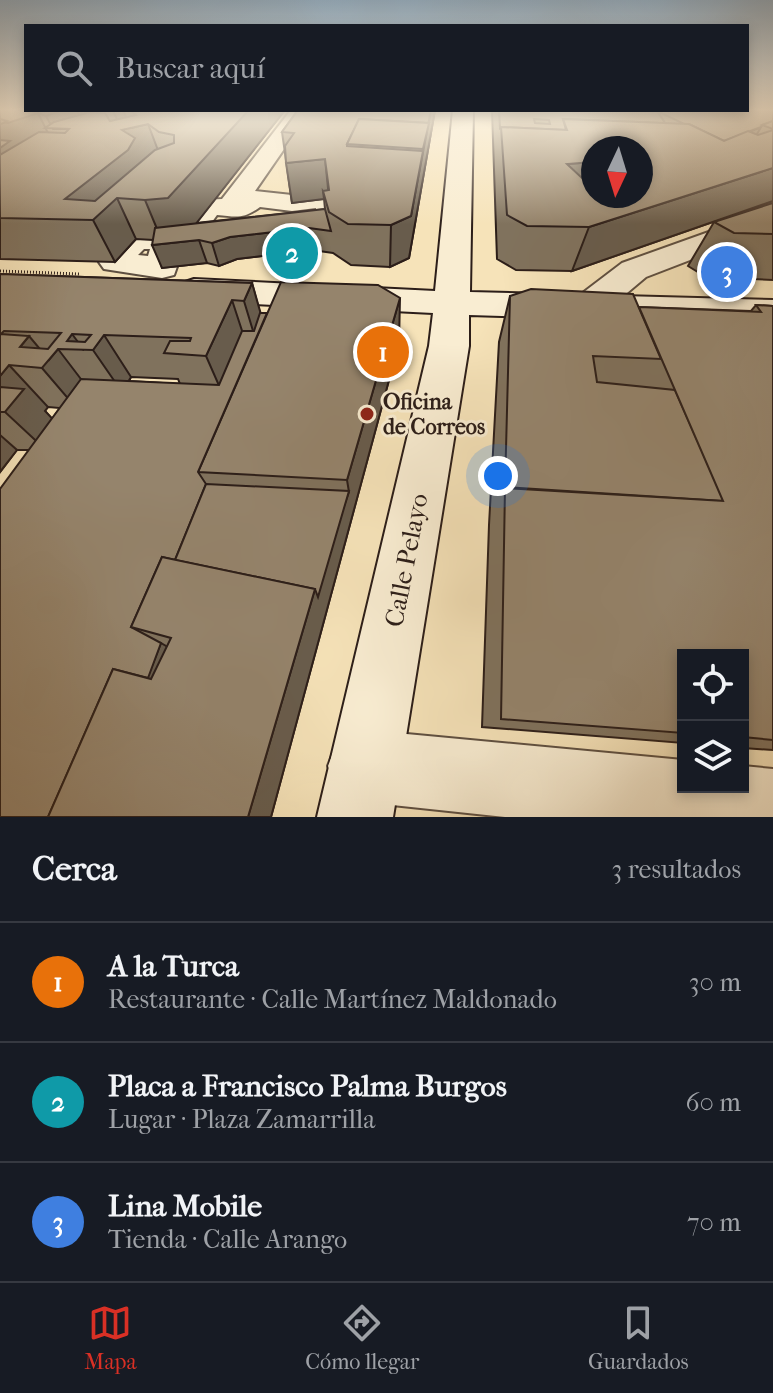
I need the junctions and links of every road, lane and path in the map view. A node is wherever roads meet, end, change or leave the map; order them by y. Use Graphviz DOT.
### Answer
graph roads {
  1 [pos="274,147"];
  2 [pos="460,147"];
  3 [pos="229,208"];
  4 [pos="773,218"];
  5 [pos="68,275"];
  6 [pos="453,303"];
  7 [pos="589,306"];
  8 [pos="773,312"];
  9 [pos="360,791"];
  10 [pos="773,807"];
  1 -- 3 [label="main road"];
  2 -- 6 [label="main road, Calle Pelayo"];
  3 -- 3 [label="main road"];
  4 -- 7 [label="main road"];
  5 -- 6 [label="main road"];
  6 -- 7 [label="main road"];
  6 -- 9 [label="main road, Calle Pelayo"];
  7 -- 8 [label="main road"];
  9 -- 10 [label="main road"];
}
